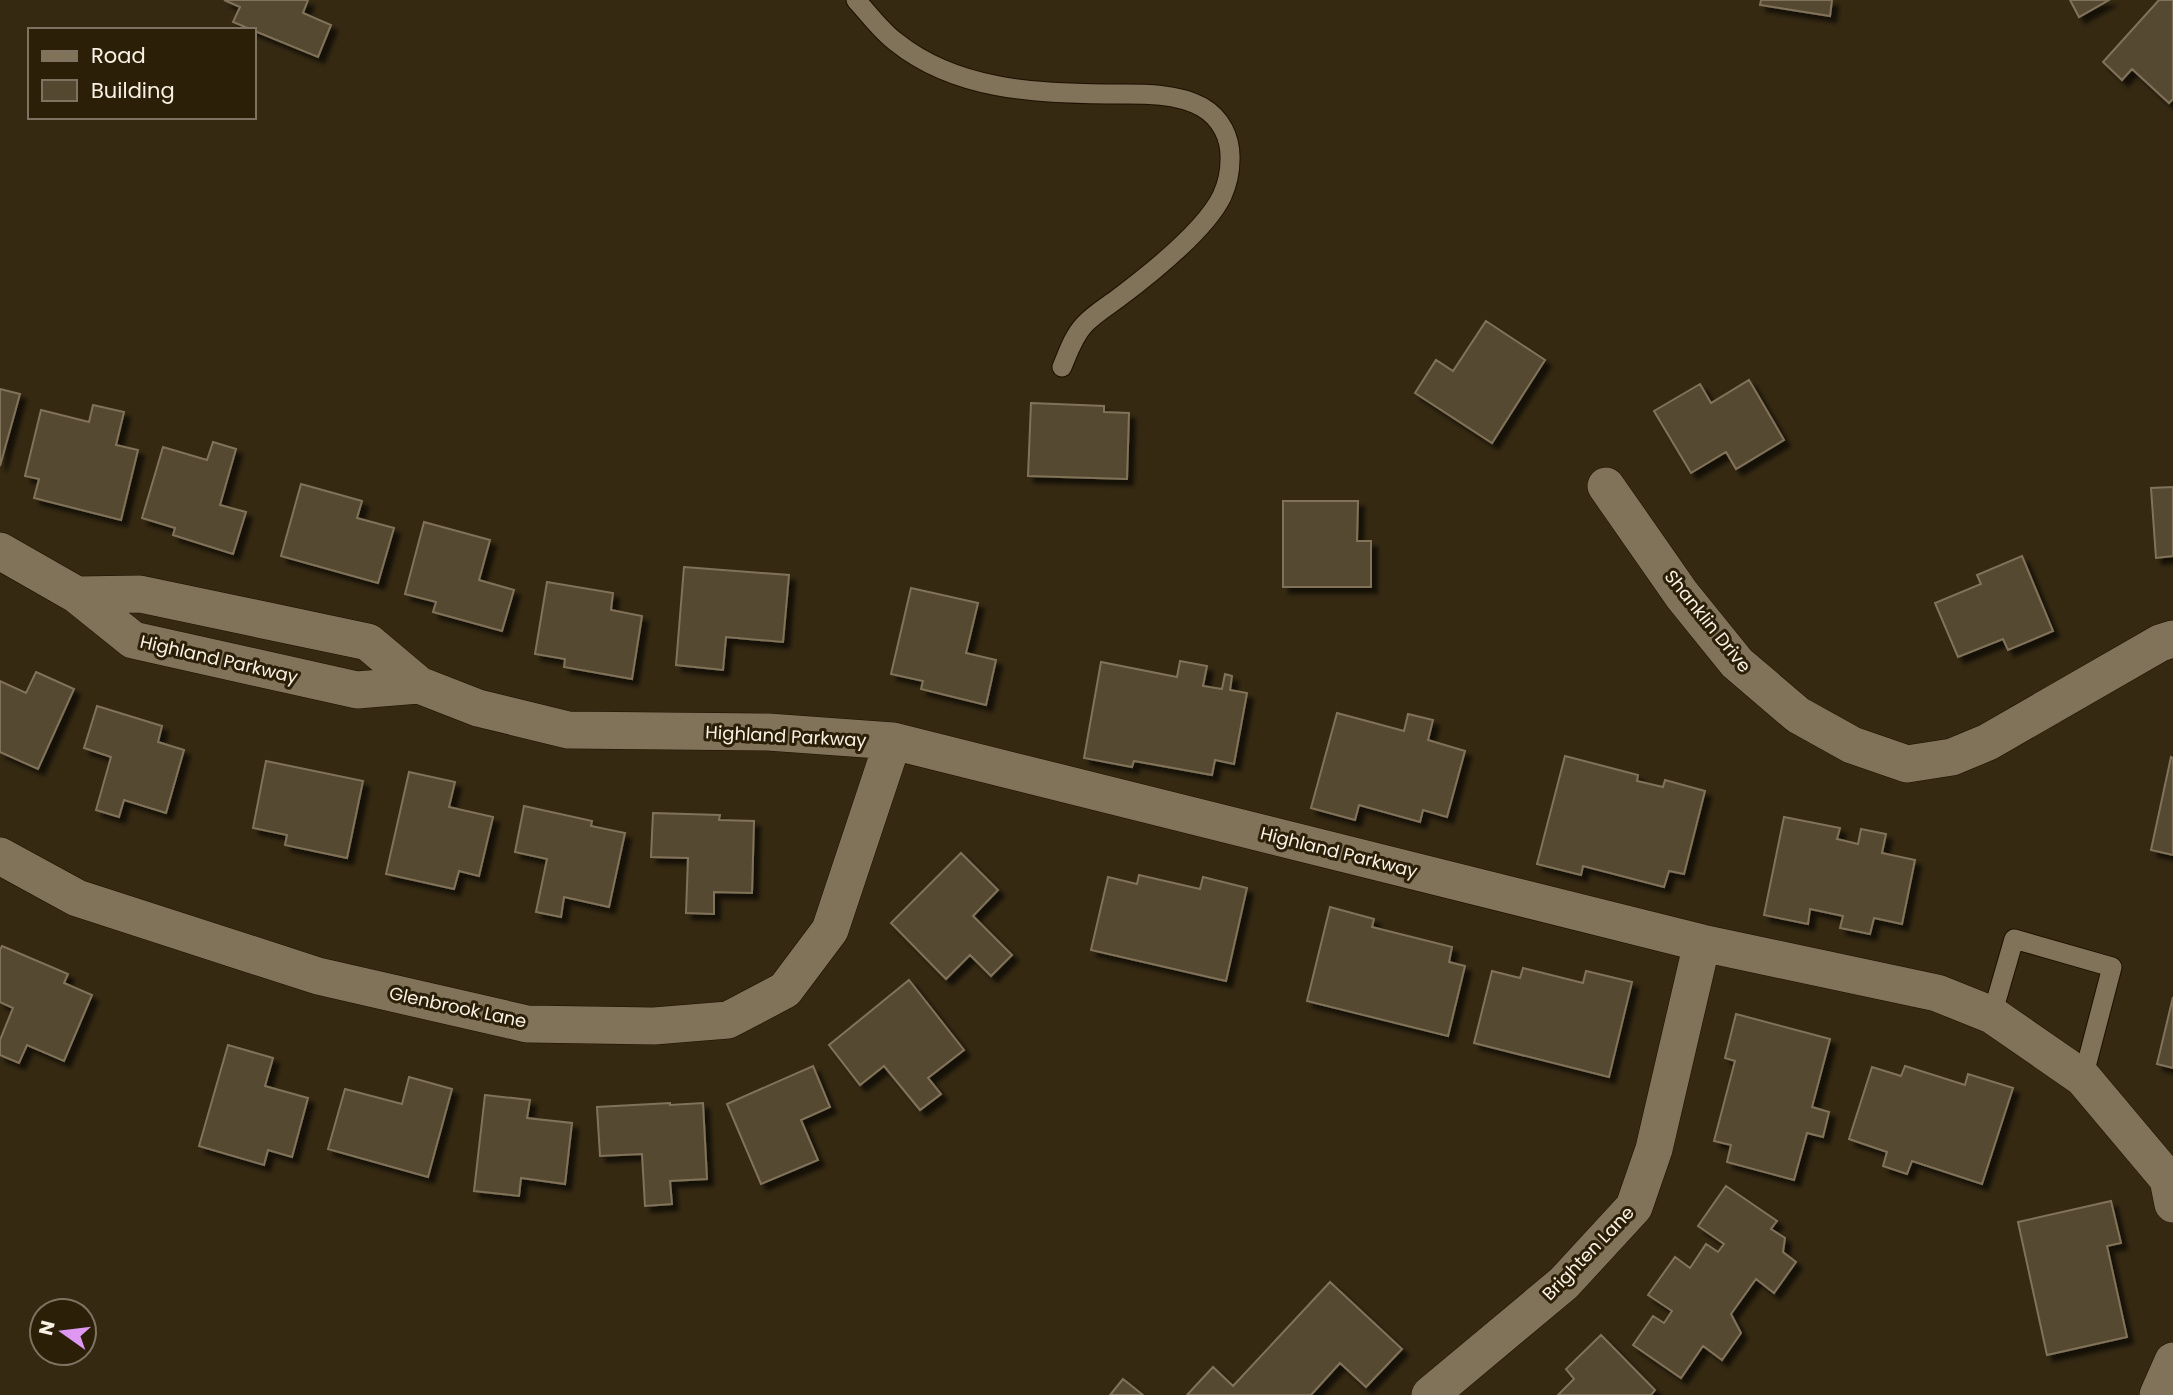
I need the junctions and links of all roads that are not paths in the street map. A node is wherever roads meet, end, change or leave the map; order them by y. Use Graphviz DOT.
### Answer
graph roads {
  1 [pos="856,0"];
  2 [pos="1062,367"];
  3 [pos="1606,486"];
  4 [pos="0,551"];
  5 [pos="76,594"];
  6 [pos="2173,639"];
  7 [pos="419,685"];
  8 [pos="893,741"];
  9 [pos="0,856"];
  10 [pos="1702,943"];
  11 [pos="1992,1015"];
  12 [pos="2083,1079"];
  13 [pos="2171,1187"];
  14 [pos="2173,1362"];
  15 [pos="1430,1395"];
  16 [pos="2158,1395"];
  1 -- 2 [label="lane"];
  3 -- 6 [label="street, Shanklin Drive"];
  4 -- 5 [label="street, Highland Parkway"];
  5 -- 7 [label="street, Highland Parkway"];
  5 -- 7 [label="street, Highland Parkway"];
  7 -- 8 [label="street, Highland Parkway"];
  8 -- 9 [label="street, Glenbrook Lane"];
  8 -- 10 [label="street, Highland Parkway"];
  10 -- 11 [label="street, Highland Parkway"];
  10 -- 15 [label="street, Brighten Lane"];
  11 -- 12 [label="street, Highland Parkway"];
  11 -- 12 [label="lane"];
  12 -- 13 [label="street, Highland Parkway"];
  14 -- 16 [label="street"];
}
